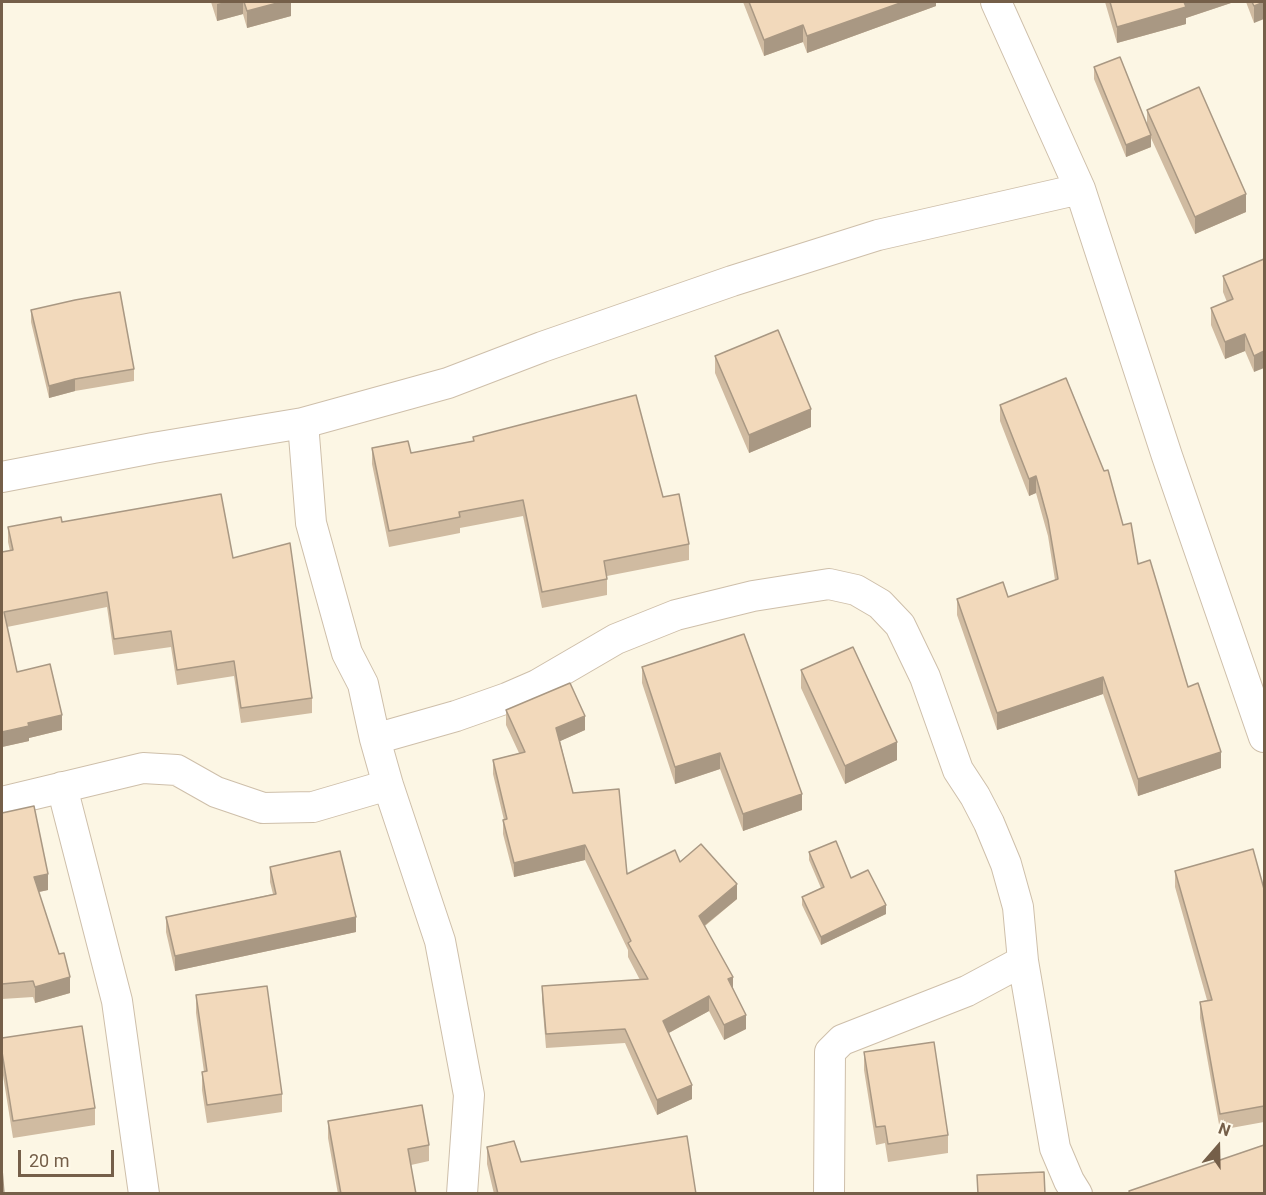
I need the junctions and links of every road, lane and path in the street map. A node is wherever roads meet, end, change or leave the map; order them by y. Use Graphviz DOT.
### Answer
graph roads {
  1 [pos="996,2"];
  2 [pos="1080,189"];
  3 [pos="303,423"];
  4 [pos="2,477"];
  5 [pos="1264,737"];
  6 [pos="375,739"];
  7 [pos="388,785"];
  8 [pos="62,788"];
  9 [pos="2,802"];
  10 [pos="1023,961"];
  11 [pos="144,1194"];
  12 [pos="462,1194"];
  13 [pos="829,1194"];
  14 [pos="1077,1194"];
  1 -- 2 [label="street"];
  2 -- 3 [label="street"];
  2 -- 5 [label="street"];
  3 -- 4 [label="street"];
  3 -- 6 [label="street"];
  6 -- 7 [label="street"];
  6 -- 10 [label="street"];
  7 -- 8 [label="street"];
  7 -- 12 [label="street"];
  8 -- 9 [label="street"];
  8 -- 11 [label="street"];
  10 -- 13 [label="street"];
  10 -- 14 [label="street"];
}
